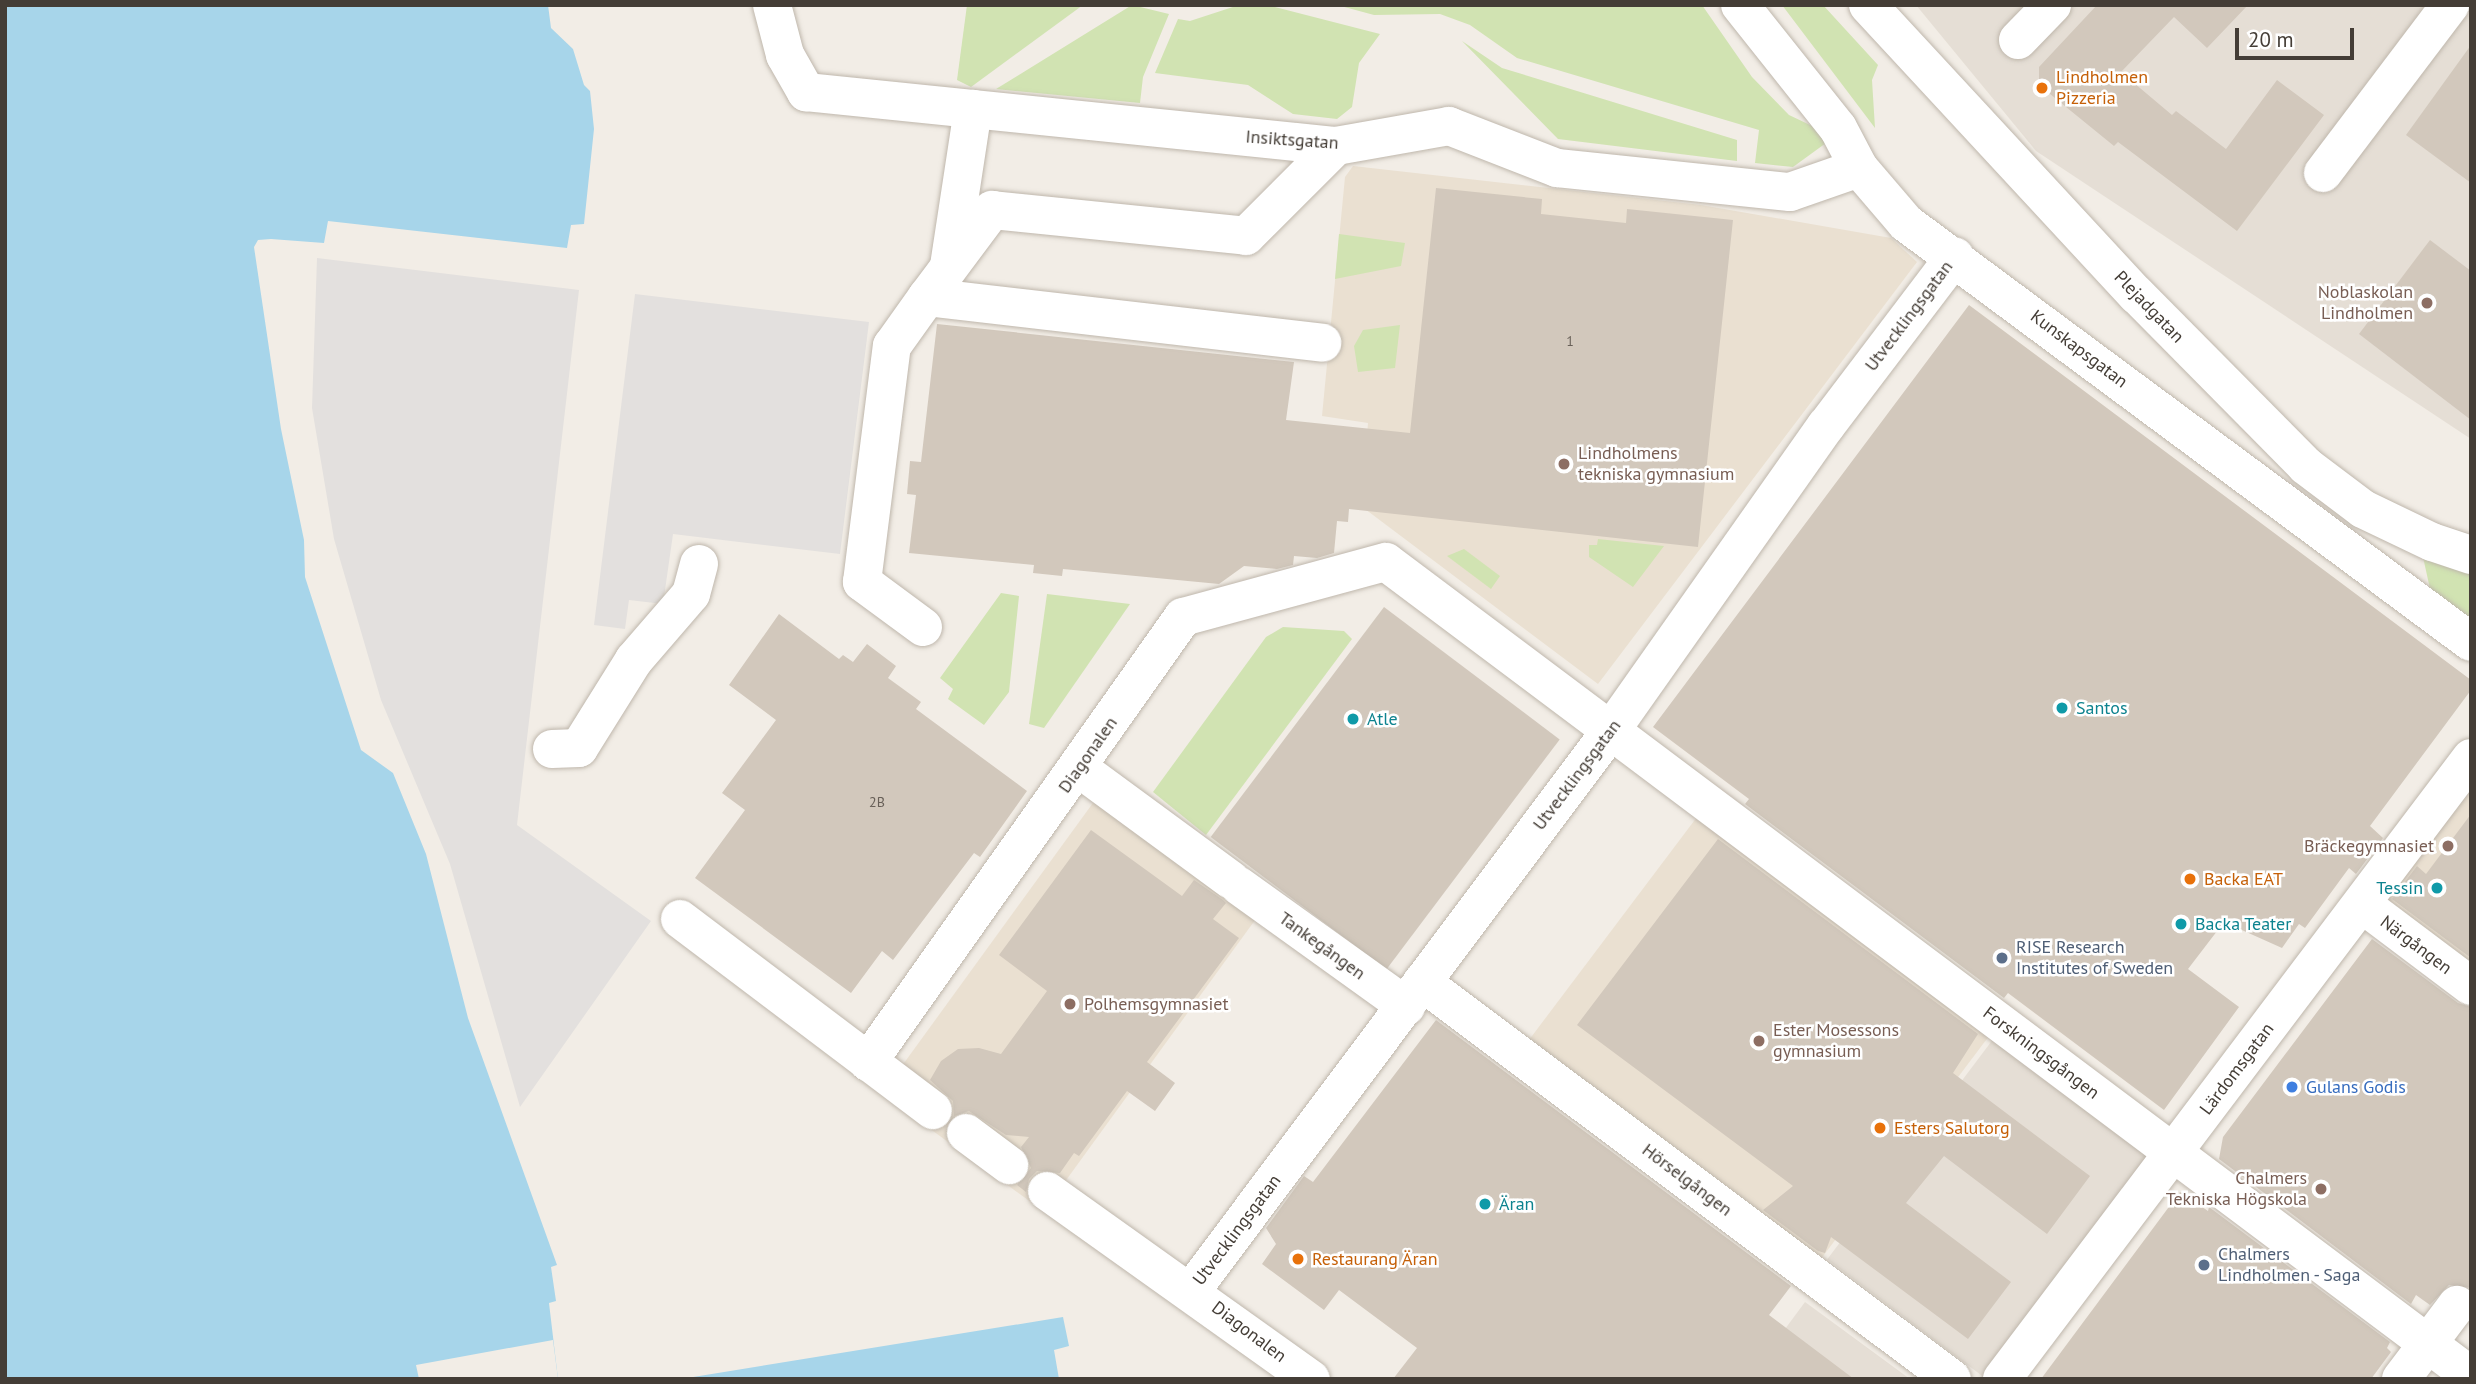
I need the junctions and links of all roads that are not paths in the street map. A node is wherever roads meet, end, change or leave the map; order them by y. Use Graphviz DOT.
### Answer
graph roads {
  1 [pos="772,5"];
  2 [pos="1740,5"];
  3 [pos="1868,5"];
  4 [pos="2052,5"];
  5 [pos="2450,5"];
  6 [pos="2018,40"];
  7 [pos="973,109"];
  8 [pos="1336,146"];
  9 [pos="1859,168"];
  10 [pos="2323,173"];
  11 [pos="1955,256"];
  12 [pos="938,283"];
  13 [pos="1322,343"];
  14 [pos="2471,555"];
  15 [pos="1386,562"];
  16 [pos="699,564"];
  17 [pos="923,627"];
  18 [pos="2471,642"];
  19 [pos="1612,729"];
  20 [pos="552,749"];
  21 [pos="2471,758"];
  22 [pos="1080,769"];
  23 [pos="2362,904"];
  24 [pos="680,919"];
  25 [pos="2471,986"];
  26 [pos="1414,994"];
  27 [pos="868,1062"];
  28 [pos="933,1110"];
  29 [pos="966,1133"];
  30 [pos="2174,1152"];
  31 [pos="1009,1165"];
  32 [pos="1047,1191"];
  33 [pos="1192,1290"];
  34 [pos="2457,1305"];
  35 [pos="2428,1343"];
  36 [pos="2471,1376"];
  37 [pos="1311,1379"];
  38 [pos="1952,1379"];
  39 [pos="2002,1379"];
  40 [pos="2401,1379"];
  1 -- 7 [label="street, Insiktsgatan"];
  2 -- 9 [label="street, Kunskapsgatan"];
  3 -- 14 [label="street, Plejadgatan"];
  4 -- 6 [label="street"];
  5 -- 10 [label="street"];
  7 -- 8 [label="street, Insiktsgatan"];
  7 -- 12 [label="street"];
  8 -- 9 [label="street, Insiktsgatan"];
  8 -- 12 [label="street"];
  9 -- 11 [label="street, Kunskapsgatan"];
  11 -- 18 [label="street, Kunskapsgatan"];
  11 -- 19 [label="street, Utvecklingsgatan"];
  12 -- 13 [label="street"];
  12 -- 17 [label="street"];
  15 -- 19 [label="street, Forskningsgången"];
  15 -- 22 [label="street, Diagonalen"];
  16 -- 20 [label="street"];
  19 -- 26 [label="street, Utvecklingsgatan"];
  19 -- 30 [label="street, Forskningsgången"];
  21 -- 23 [label="street, Lärdomsgatan"];
  22 -- 26 [label="street, Tankegången"];
  22 -- 27 [label="street, Diagonalen"];
  23 -- 25 [label="street, Närgången"];
  23 -- 30 [label="street, Lärdomsgatan"];
  24 -- 27 [label="street"];
  26 -- 33 [label="street, Utvecklingsgatan"];
  26 -- 38 [label="street, Hörselgången"];
  27 -- 28 [label="street"];
  29 -- 31 [label="street"];
  30 -- 35 [label="street, Forskningsgången"];
  30 -- 39 [label="street, Lärdomsgatan"];
  32 -- 33 [label="street, Diagonalen"];
  33 -- 37 [label="street, Diagonalen"];
  34 -- 35 [label="street"];
  35 -- 36 [label="street, Forskningsgången"];
  35 -- 40 [label="street"];
}
